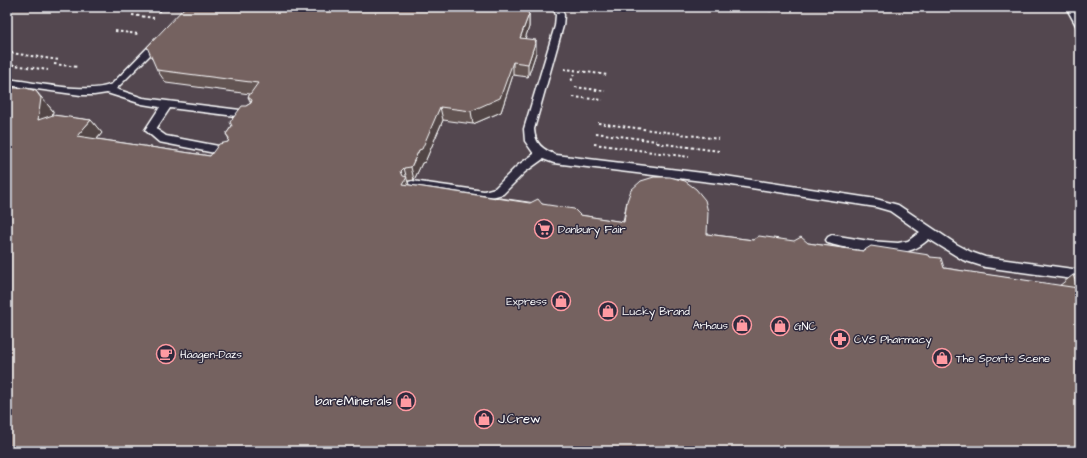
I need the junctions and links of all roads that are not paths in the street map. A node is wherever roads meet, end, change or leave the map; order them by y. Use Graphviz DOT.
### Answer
graph roads {
  1 [pos="557,7"];
  2 [pos="1070,7"];
  3 [pos="1080,25"];
  4 [pos="166,33"];
  5 [pos="7,82"];
  6 [pos="108,90"];
  7 [pos="167,104"];
  8 [pos="252,114"];
  9 [pos="230,152"];
  10 [pos="541,154"];
  11 [pos="412,185"];
  12 [pos="929,232"];
  13 [pos="832,240"];
  14 [pos="1080,276"];
  1 -- 10 [label="lane"];
  2 -- 3 [label="lane"];
  4 -- 6 [label="lane"];
  5 -- 6 [label="lane"];
  6 -- 7 [label="lane"];
  7 -- 8 [label="lane"];
  7 -- 9 [label="lane"];
  10 -- 11 [label="lane"];
  10 -- 12 [label="lane"];
  12 -- 13 [label="lane"];
  12 -- 14 [label="lane"];
}
